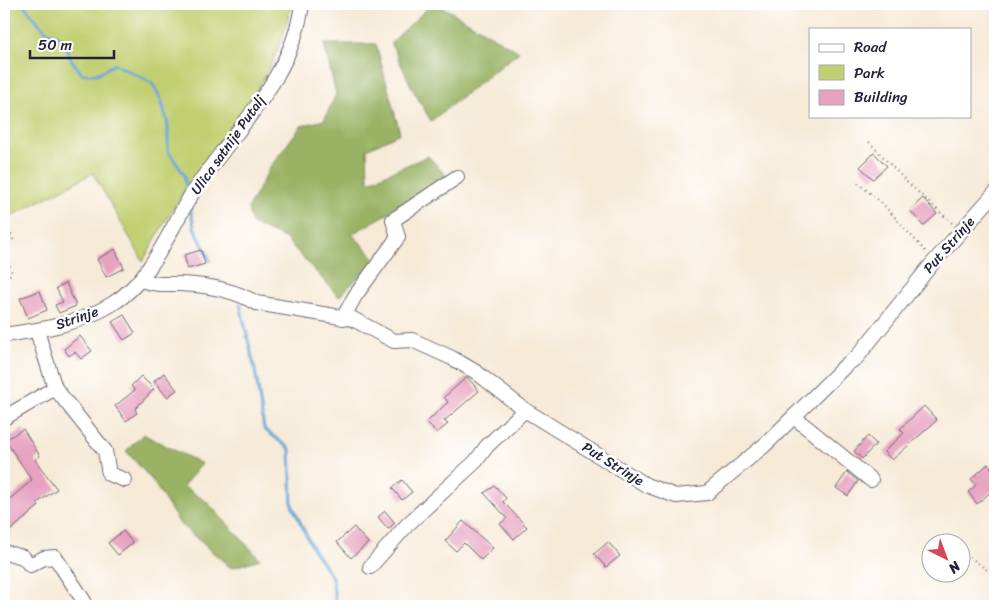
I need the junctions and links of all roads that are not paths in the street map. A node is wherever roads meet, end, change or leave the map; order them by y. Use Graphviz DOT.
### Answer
graph roads {
  1 [pos="302,4"];
  2 [pos="457,177"];
  3 [pos="995,193"];
  4 [pos="141,280"];
  5 [pos="344,318"];
  6 [pos="36,331"];
  7 [pos="4,335"];
  8 [pos="56,388"];
  9 [pos="525,410"];
  10 [pos="794,417"];
  11 [pos="4,418"];
  12 [pos="125,480"];
  13 [pos="870,480"];
  14 [pos="4,555"];
  15 [pos="370,567"];
  16 [pos="84,601"];
  1 -- 4 [label="street, Ulica satnije Putalj"];
  2 -- 5 [label="street"];
  3 -- 10 [label="street, Put Strinje"];
  4 -- 5 [label="street, Put Strinje"];
  4 -- 6 [label="street, Strinje"];
  5 -- 9 [label="street, Put Strinje"];
  6 -- 7 [label="street, Strinje"];
  6 -- 8 [label="street"];
  8 -- 11 [label="street"];
  8 -- 12 [label="street"];
  9 -- 10 [label="street, Put Strinje"];
  9 -- 15 [label="street"];
  10 -- 13 [label="street"];
  14 -- 16 [label="street"];
}
